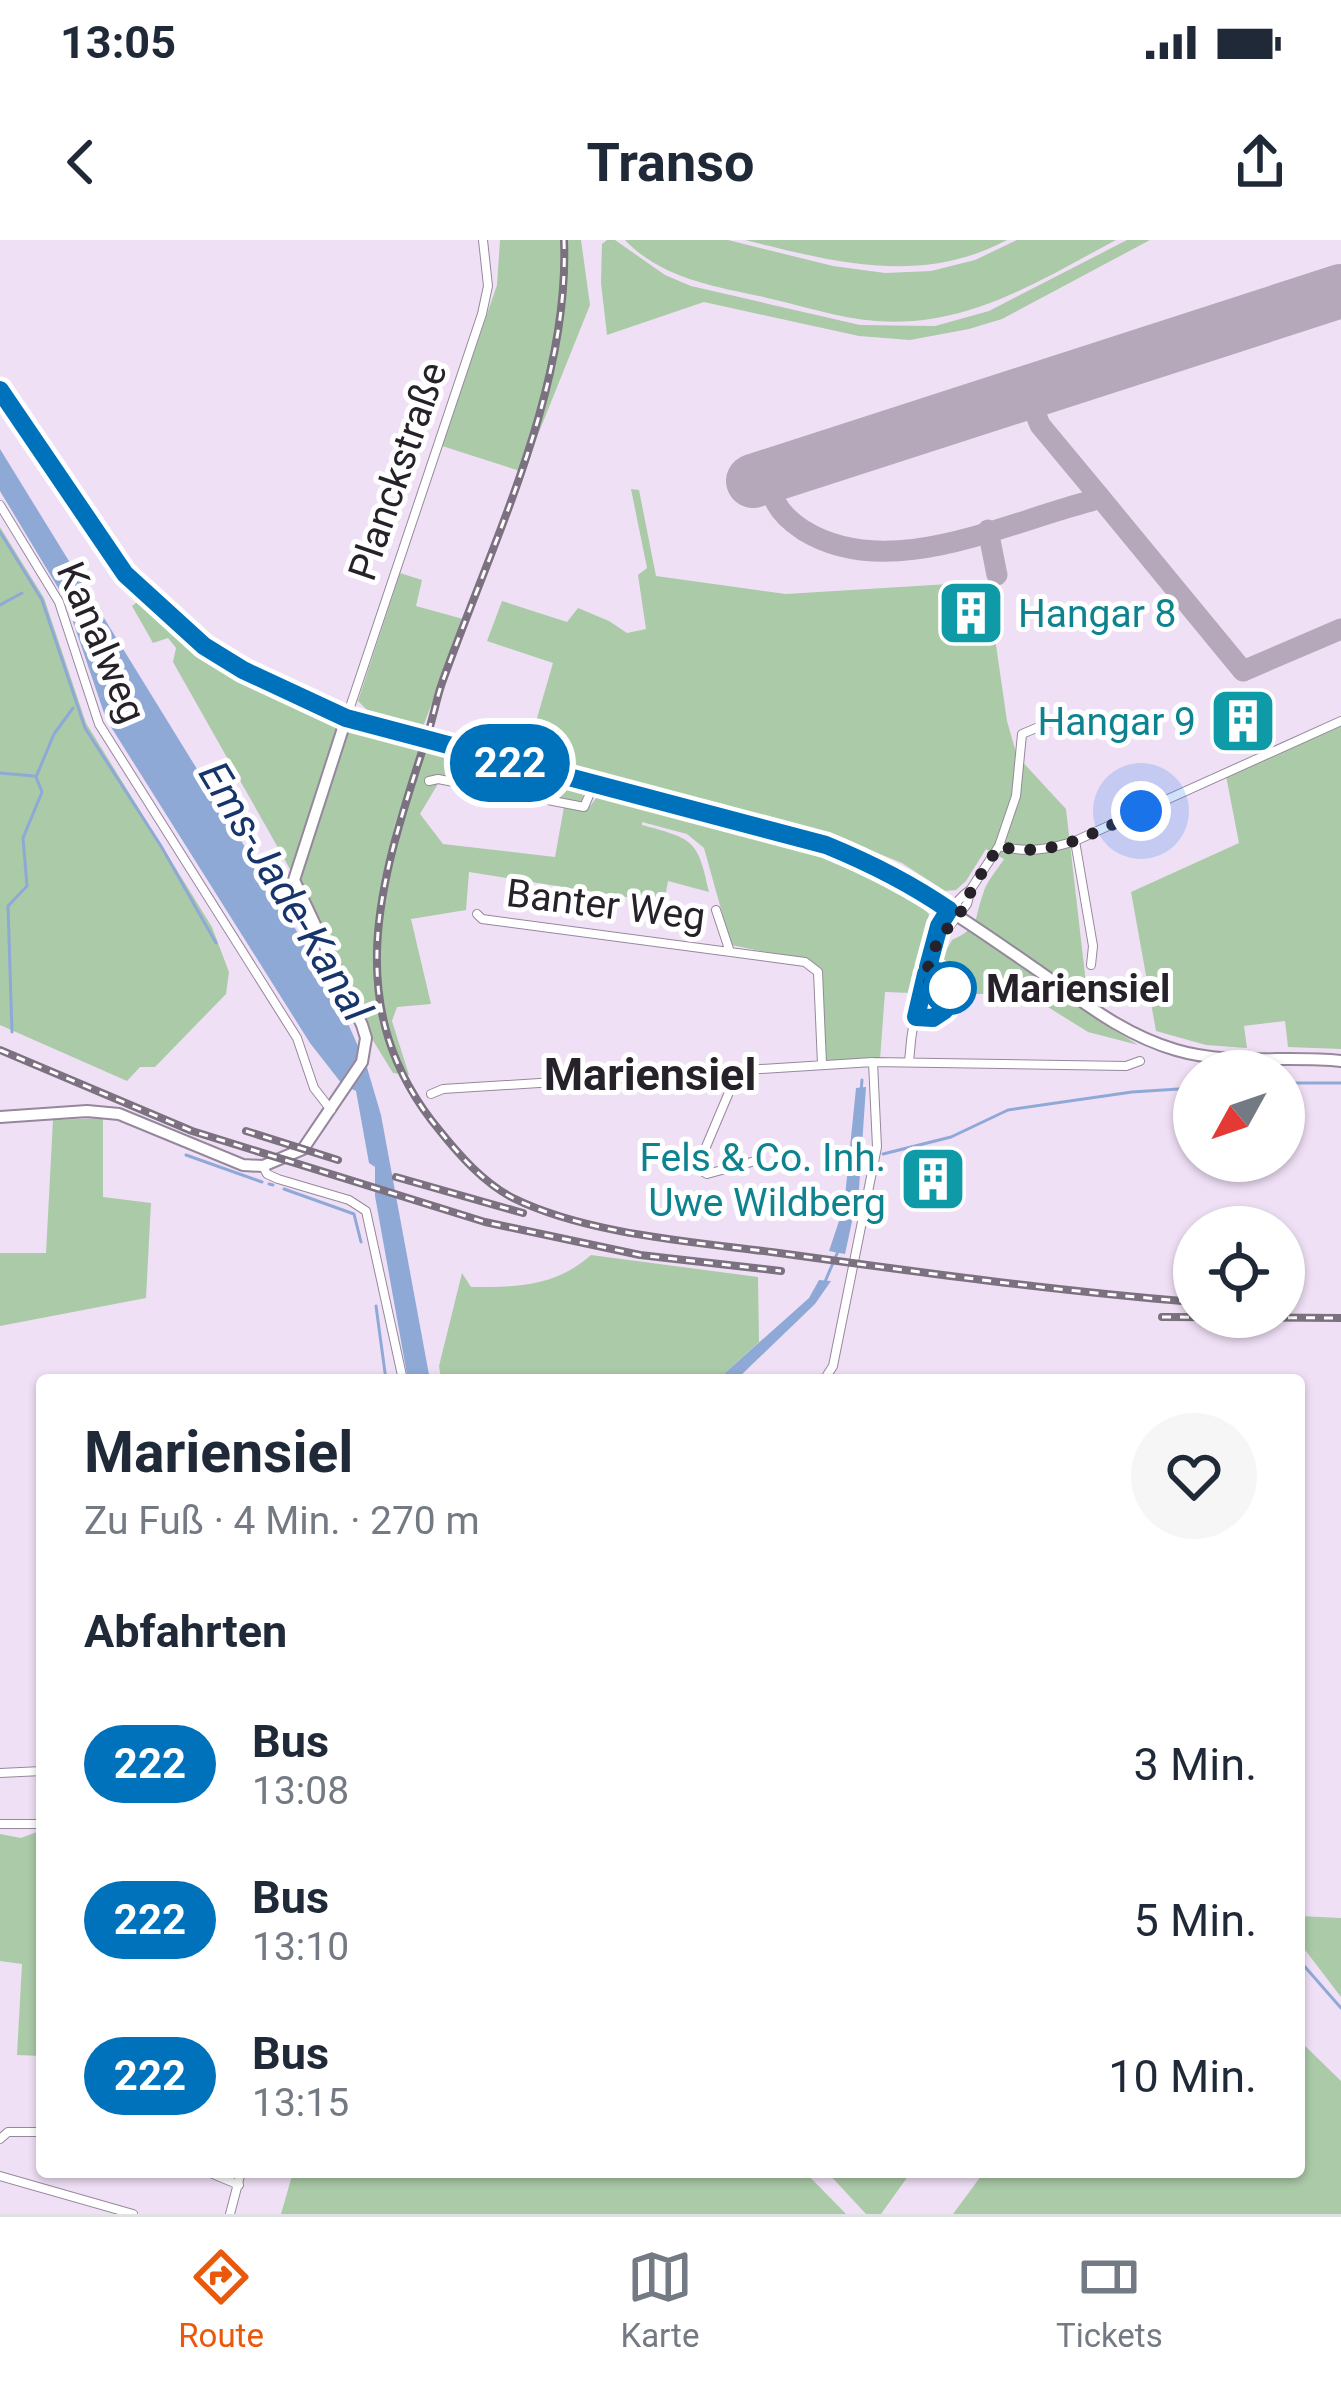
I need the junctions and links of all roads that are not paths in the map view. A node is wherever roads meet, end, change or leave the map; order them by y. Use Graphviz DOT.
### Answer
graph roads {
  1 [pos="483,240"];
  2 [pos="0,390"];
  3 [pos="0,505"];
  4 [pos="346,718"];
  5 [pos="1060,718"];
  6 [pos="1341,721"];
  7 [pos="428,781"];
  8 [pos="594,784"];
  9 [pos="1075,841"];
  10 [pos="999,846"];
  11 [pos="716,910"];
  12 [pos="954,913"];
  13 [pos="477,914"];
  14 [pos="729,949"];
  15 [pos="1090,965"];
  16 [pos="1140,1061"];
  17 [pos="1341,1061"];
  18 [pos="873,1062"];
  19 [pos="909,1062"];
  20 [pos="822,1064"];
  21 [pos="738,1071"];
  22 [pos="431,1094"];
  23 [pos="332,1110"];
  24 [pos="0,1117"];
  25 [pos="759,1160"];
  26 [pos="263,1166"];
  27 [pos="402,1374"];
  28 [pos="828,1374"];
  29 [pos="36,1771"];
  30 [pos="0,1773"];
  31 [pos="0,1824"];
  32 [pos="36,1824"];
  33 [pos="36,2132"];
  34 [pos="0,2140"];
  35 [pos="0,2176"];
  36 [pos="222,2178"];
  37 [pos="240,2178"];
  38 [pos="238,2185"];
  39 [pos="133,2214"];
  40 [pos="230,2214"];
  1 -- 4 [label="street, Planckstraße"];
  2 -- 4 [label="street"];
  3 -- 23 [label="street, Kanalweg"];
  4 -- 8 [label="street"];
  4 -- 23 [label="street"];
  5 -- 10 [label="street"];
  6 -- 9 [label="street"];
  7 -- 8 [label="street"];
  8 -- 12 [label="street"];
  9 -- 10 [label="street"];
  9 -- 15 [label="street"];
  10 -- 12 [label="street"];
  11 -- 14 [label="street, Banter Weg"];
  12 -- 17 [label="street"];
  12 -- 19 [label="street"];
  13 -- 14 [label="street, Banter Weg"];
  14 -- 20 [label="street, Banter Weg"];
  16 -- 19 [label="street"];
  18 -- 19 [label="street"];
  18 -- 20 [label="street"];
  18 -- 28 [label="street"];
  20 -- 21 [label="street"];
  21 -- 22 [label="street"];
  21 -- 25 [label="street"];
  23 -- 26 [label="street"];
  24 -- 26 [label="street"];
  26 -- 27 [label="street"];
  29 -- 30 [label="street"];
  31 -- 32 [label="street"];
  33 -- 34 [label="street"];
  35 -- 39 [label="street"];
  36 -- 38 [label="street"];
  37 -- 38 [label="street"];
  38 -- 40 [label="street"];
}
